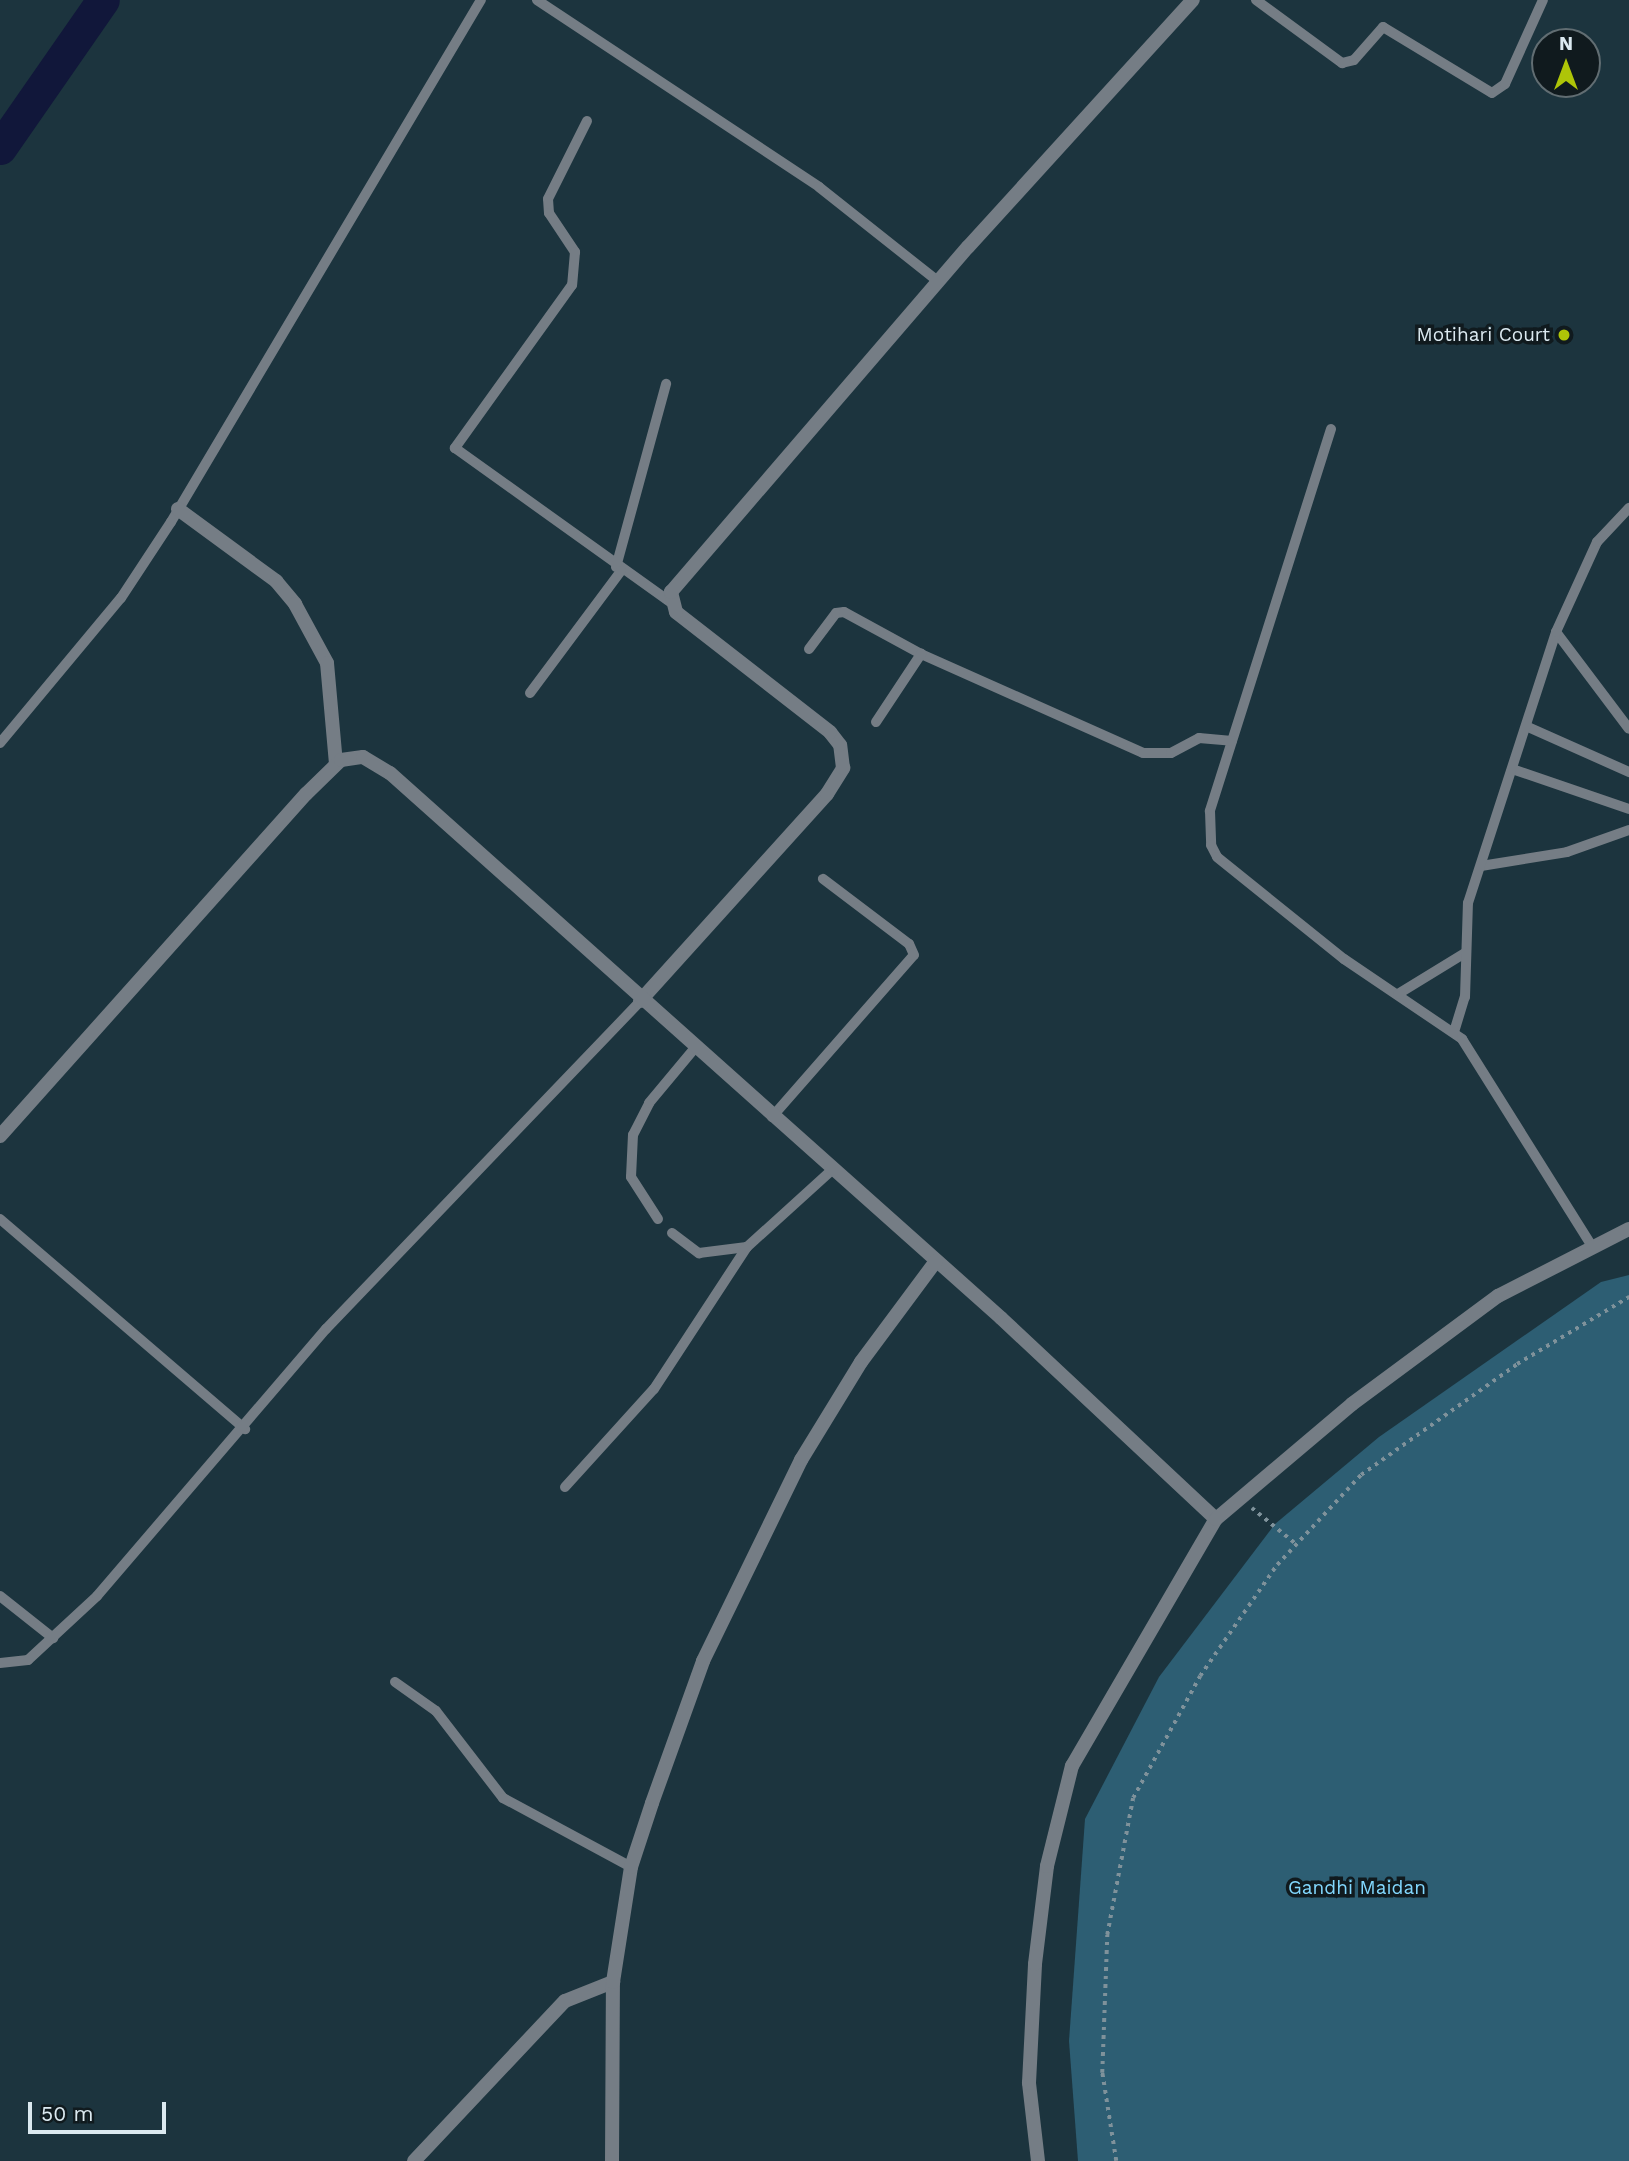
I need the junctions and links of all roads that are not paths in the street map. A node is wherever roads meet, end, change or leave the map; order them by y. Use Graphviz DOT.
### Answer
graph roads {
  1 [pos="481,0"];
  2 [pos="537,0"];
  3 [pos="1193,0"];
  4 [pos="1256,0"];
  5 [pos="1543,0"];
  6 [pos="587,121"];
  7 [pos="939,282"];
  8 [pos="666,384"];
  9 [pos="1331,429"];
  10 [pos="1629,508"];
  11 [pos="178,509"];
  12 [pos="619,569"];
  13 [pos="670,602"];
  14 [pos="1556,632"];
  15 [pos="809,649"];
  16 [pos="921,654"];
  17 [pos="530,693"];
  18 [pos="876,722"];
  19 [pos="1528,727"];
  20 [pos="1629,729"];
  21 [pos="1232,741"];
  22 [pos="0,743"];
  23 [pos="336,764"];
  24 [pos="1515,770"];
  25 [pos="1629,772"];
  26 [pos="1629,809"];
  27 [pos="1629,830"];
  28 [pos="1480,866"];
  29 [pos="823,879"];
  30 [pos="1465,953"];
  31 [pos="1398,995"];
  32 [pos="640,1001"];
  33 [pos="1454,1032"];
  34 [pos="694,1049"];
  35 [pos="772,1117"];
  36 [pos="0,1136"];
  37 [pos="832,1170"];
  38 [pos="0,1219"];
  39 [pos="658,1219"];
  40 [pos="1629,1229"];
  41 [pos="672,1233"];
  42 [pos="1591,1245"];
  43 [pos="747,1248"];
  44 [pos="936,1261"];
  45 [pos="245,1429"];
  46 [pos="565,1487"];
  47 [pos="1216,1520"];
  48 [pos="0,1596"];
  49 [pos="53,1638"];
  50 [pos="0,1663"];
  51 [pos="395,1682"];
  52 [pos="631,1867"];
  53 [pos="613,1982"];
  54 [pos="414,2161"];
  55 [pos="612,2161"];
  56 [pos="1038,2161"];
  1 -- 11 [label="lane"];
  2 -- 7 [label="lane"];
  3 -- 7 [label="street"];
  4 -- 5 [label="lane"];
  6 -- 12 [label="lane"];
  7 -- 13 [label="street"];
  8 -- 12 [label="lane"];
  9 -- 21 [label="lane"];
  10 -- 14 [label="lane"];
  11 -- 22 [label="lane"];
  11 -- 23 [label="street"];
  12 -- 13 [label="lane"];
  12 -- 17 [label="lane"];
  13 -- 32 [label="street"];
  14 -- 19 [label="lane"];
  14 -- 20 [label="lane"];
  15 -- 16 [label="lane"];
  16 -- 18 [label="lane"];
  16 -- 21 [label="lane"];
  19 -- 24 [label="lane"];
  19 -- 25 [label="lane"];
  21 -- 31 [label="lane"];
  23 -- 32 [label="street"];
  23 -- 36 [label="street"];
  24 -- 26 [label="lane"];
  24 -- 28 [label="lane"];
  27 -- 28 [label="lane"];
  28 -- 30 [label="lane"];
  29 -- 35 [label="lane"];
  30 -- 31 [label="lane"];
  30 -- 33 [label="lane"];
  31 -- 33 [label="lane"];
  32 -- 34 [label="street"];
  32 -- 45 [label="lane"];
  33 -- 42 [label="lane"];
  34 -- 35 [label="street"];
  34 -- 39 [label="lane"];
  35 -- 37 [label="street"];
  37 -- 43 [label="lane"];
  37 -- 44 [label="street"];
  38 -- 45 [label="lane"];
  40 -- 42 [label="street"];
  41 -- 43 [label="lane"];
  42 -- 47 [label="street"];
  43 -- 46 [label="lane"];
  44 -- 47 [label="street"];
  44 -- 52 [label="street"];
  45 -- 49 [label="lane"];
  47 -- 56 [label="street"];
  48 -- 49 [label="lane"];
  49 -- 50 [label="lane"];
  51 -- 52 [label="lane"];
  52 -- 53 [label="street"];
  53 -- 54 [label="street"];
  53 -- 55 [label="street"];
}
